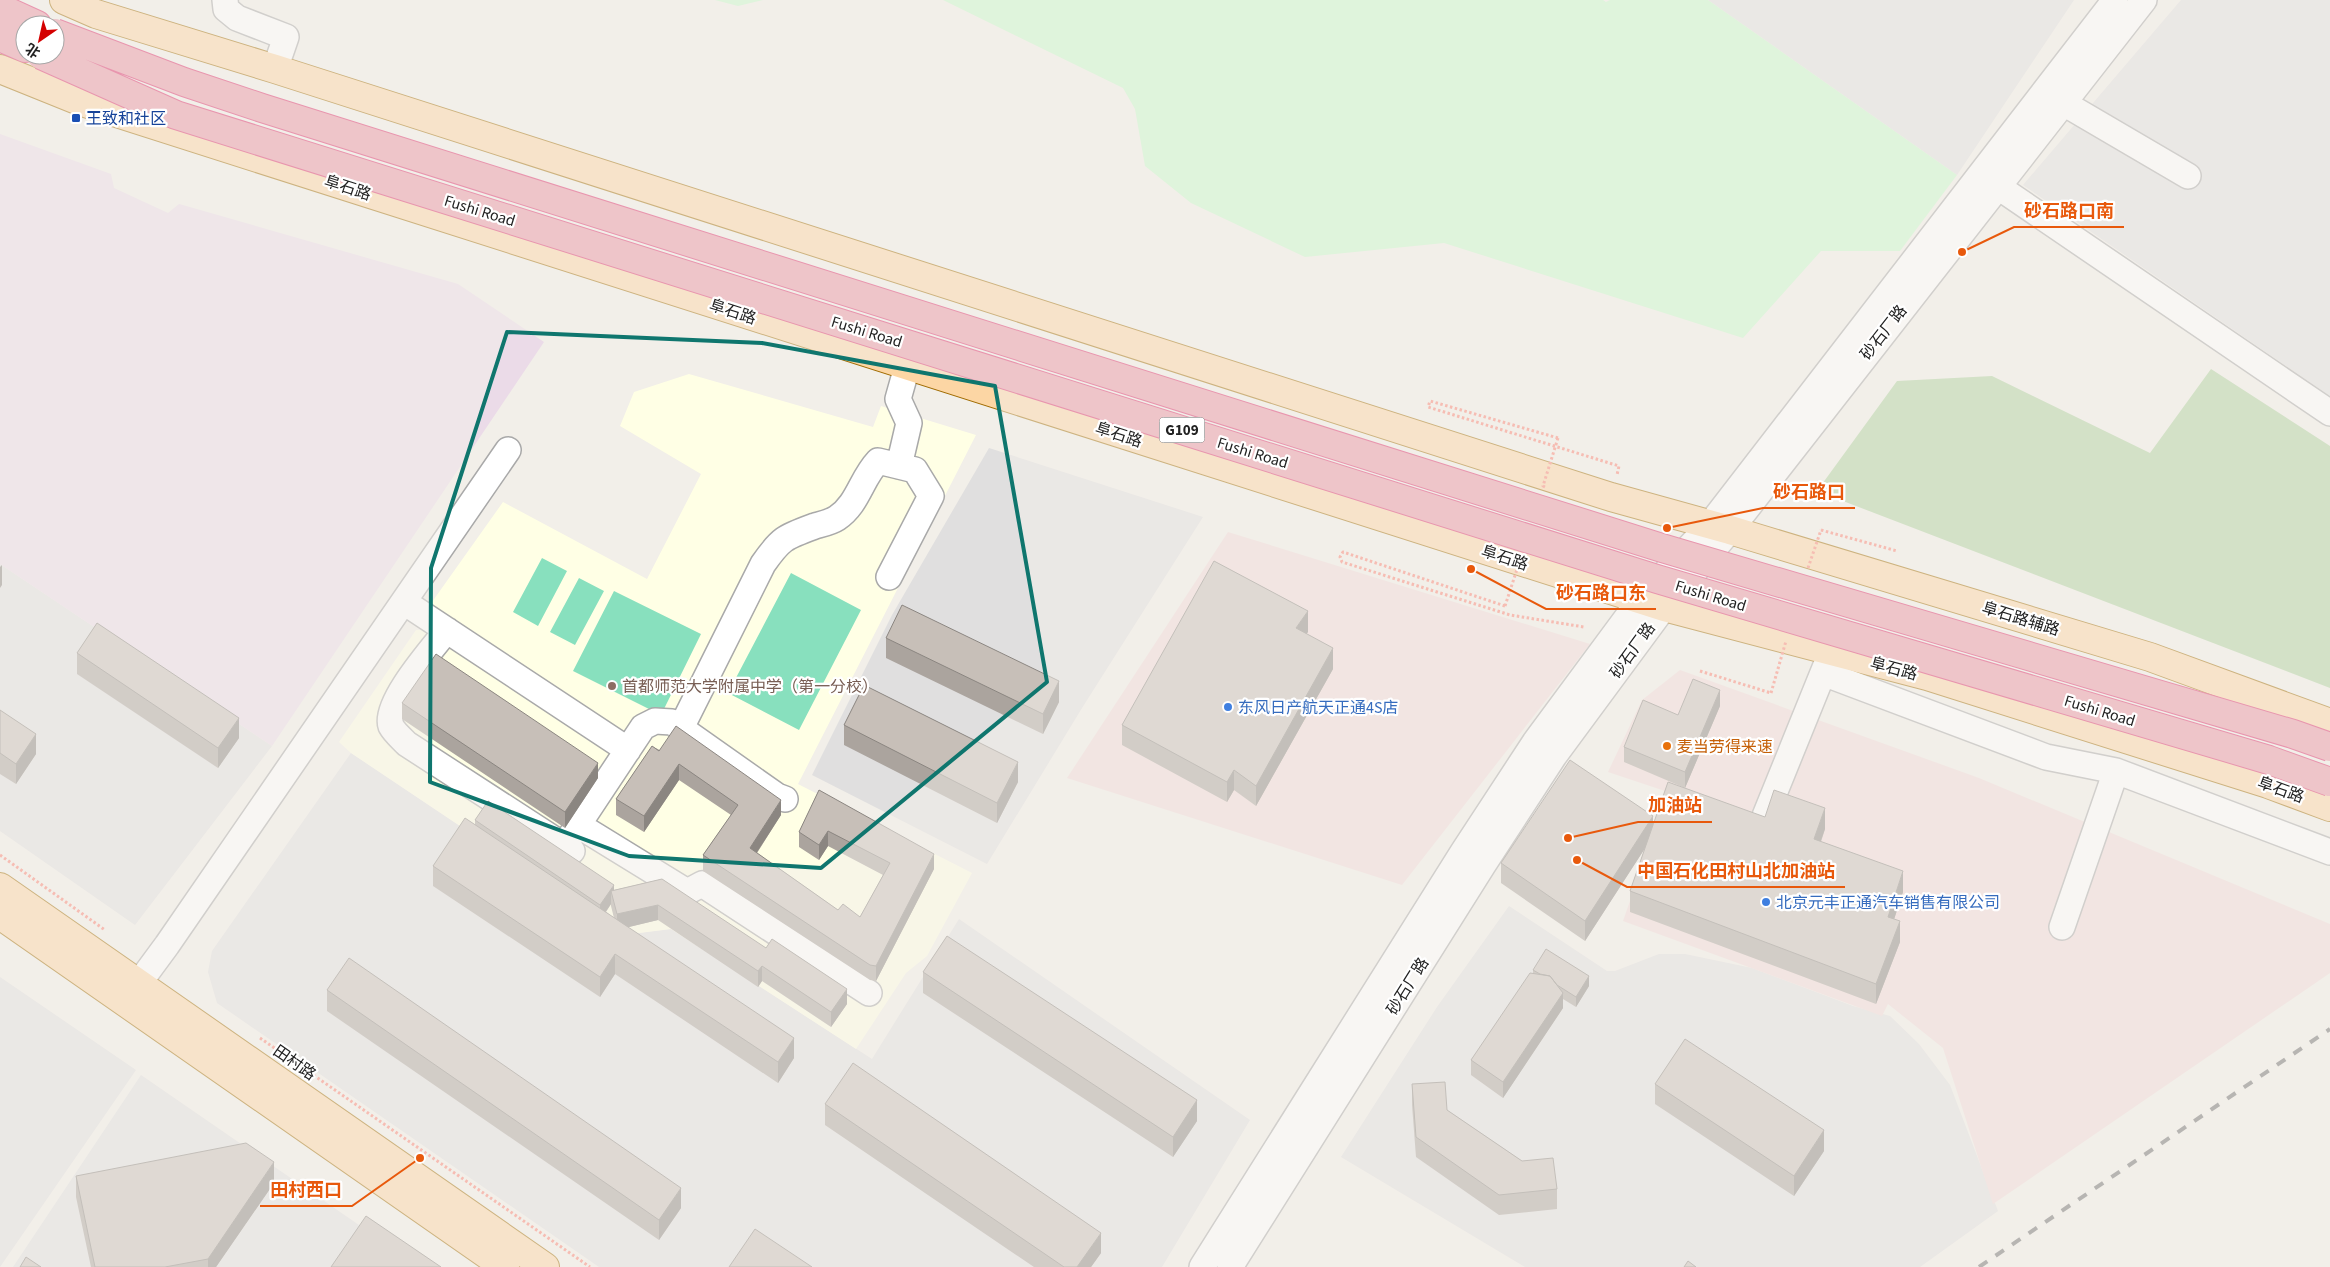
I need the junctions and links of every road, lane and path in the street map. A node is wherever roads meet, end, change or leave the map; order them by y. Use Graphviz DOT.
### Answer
graph roads {
  1 [pos="64,0"];
  2 [pos="225,0"];
  3 [pos="2115,0"];
  4 [pos="2144,0"];
  5 [pos="0,8"];
  6 [pos="15,15"];
  7 [pos="0,37"];
  8 [pos="65,37"];
  9 [pos="15,44"];
  10 [pos="64,65"];
  11 [pos="0,68"];
  12 [pos="275,68"];
  13 [pos="2053,97"];
  14 [pos="2188,176"];
  15 [pos="1998,186"];
  16 [pos="907,367"];
  17 [pos="2330,413"];
  18 [pos="508,450"];
  19 [pos="899,466"];
  20 [pos="1619,466"];
  21 [pos="1552,489"];
  22 [pos="1719,528"];
  23 [pos="1897,551"];
  24 [pos="1528,563"];
  25 [pos="1801,566"];
  26 [pos="889,577"];
  27 [pos="404,602"];
  28 [pos="1652,603"];
  29 [pos="1584,626"];
  30 [pos="447,630"];
  31 [pos="1777,638"];
  32 [pos="1827,662"];
  33 [pos="1700,671"];
  34 [pos="2330,723"];
  35 [pos="681,728"];
  36 [pos="2330,747"];
  37 [pos="628,750"];
  38 [pos="2116,771"];
  39 [pos="2330,782"];
  40 [pos="785,800"];
  41 [pos="2330,807"];
  42 [pos="1765,816"];
  43 [pos="572,840"];
  44 [pos="2330,852"];
  45 [pos="0,855"];
  46 [pos="0,887"];
  47 [pos="0,915"];
  48 [pos="2062,927"];
  49 [pos="112,935"];
  50 [pos="139,983"];
  51 [pos="869,993"];
  52 [pos="254,1034"];
  53 [pos="506,1267"];
  54 [pos="545,1267"];
  55 [pos="590,1267"];
  56 [pos="1202,1267"];
  57 [pos="1230,1267"];
  1 -- 12 [label="main road"];
  2 -- 12 [label="street"];
  3 -- 13 [label="street, 砂石厂路"];
  4 -- 13 [label="street, 砂石厂路"];
  5 -- 6 [label="highway"];
  7 -- 9 [label="highway"];
  8 -- 36 [label="highway, Fushi Road / G109, bridge"];
  10 -- 39 [label="highway, Fushi Road / G109, bridge"];
  11 -- 16 [label="main road, 阜石路"];
  12 -- 22 [label="main road"];
  13 -- 14 [label="street"];
  13 -- 15 [label="street, 砂石厂路"];
  13 -- 22 [label="street, 砂石厂路"];
  15 -- 17 [label="street"];
  15 -- 22 [label="street, 砂石厂路"];
  16 -- 19 [label="street"];
  16 -- 28 [label="main road, 阜石路"];
  18 -- 27 [label="street"];
  19 -- 26 [label="street"];
  19 -- 35 [label="street"];
  20 -- 21 [label="path, bridge"];
  22 -- 28 [label="street, 砂石厂路"];
  22 -- 34 [label="main road, 阜石路辅路"];
  23 -- 25 [label="path, bridge"];
  24 -- 29 [label="path, bridge"];
  27 -- 30 [label="street"];
  27 -- 50 [label="street"];
  28 -- 32 [label="main road, 阜石路"];
  28 -- 56 [label="street, 砂石厂路"];
  28 -- 57 [label="street, 砂石厂路"];
  30 -- 37 [label="street"];
  30 -- 43 [label="street"];
  31 -- 33 [label="path, bridge"];
  32 -- 38 [label="street"];
  32 -- 41 [label="main road, 阜石路"];
  32 -- 42 [label="street"];
  35 -- 37 [label="street"];
  35 -- 40 [label="street"];
  37 -- 43 [label="street"];
  38 -- 44 [label="street"];
  38 -- 48 [label="street"];
  43 -- 51 [label="street"];
  45 -- 49 [label="path"];
  46 -- 50 [label="main road, 田村路"];
  47 -- 53 [label="main road"];
  50 -- 54 [label="main road, 田村路"];
  52 -- 55 [label="path, 田村路"];
}
